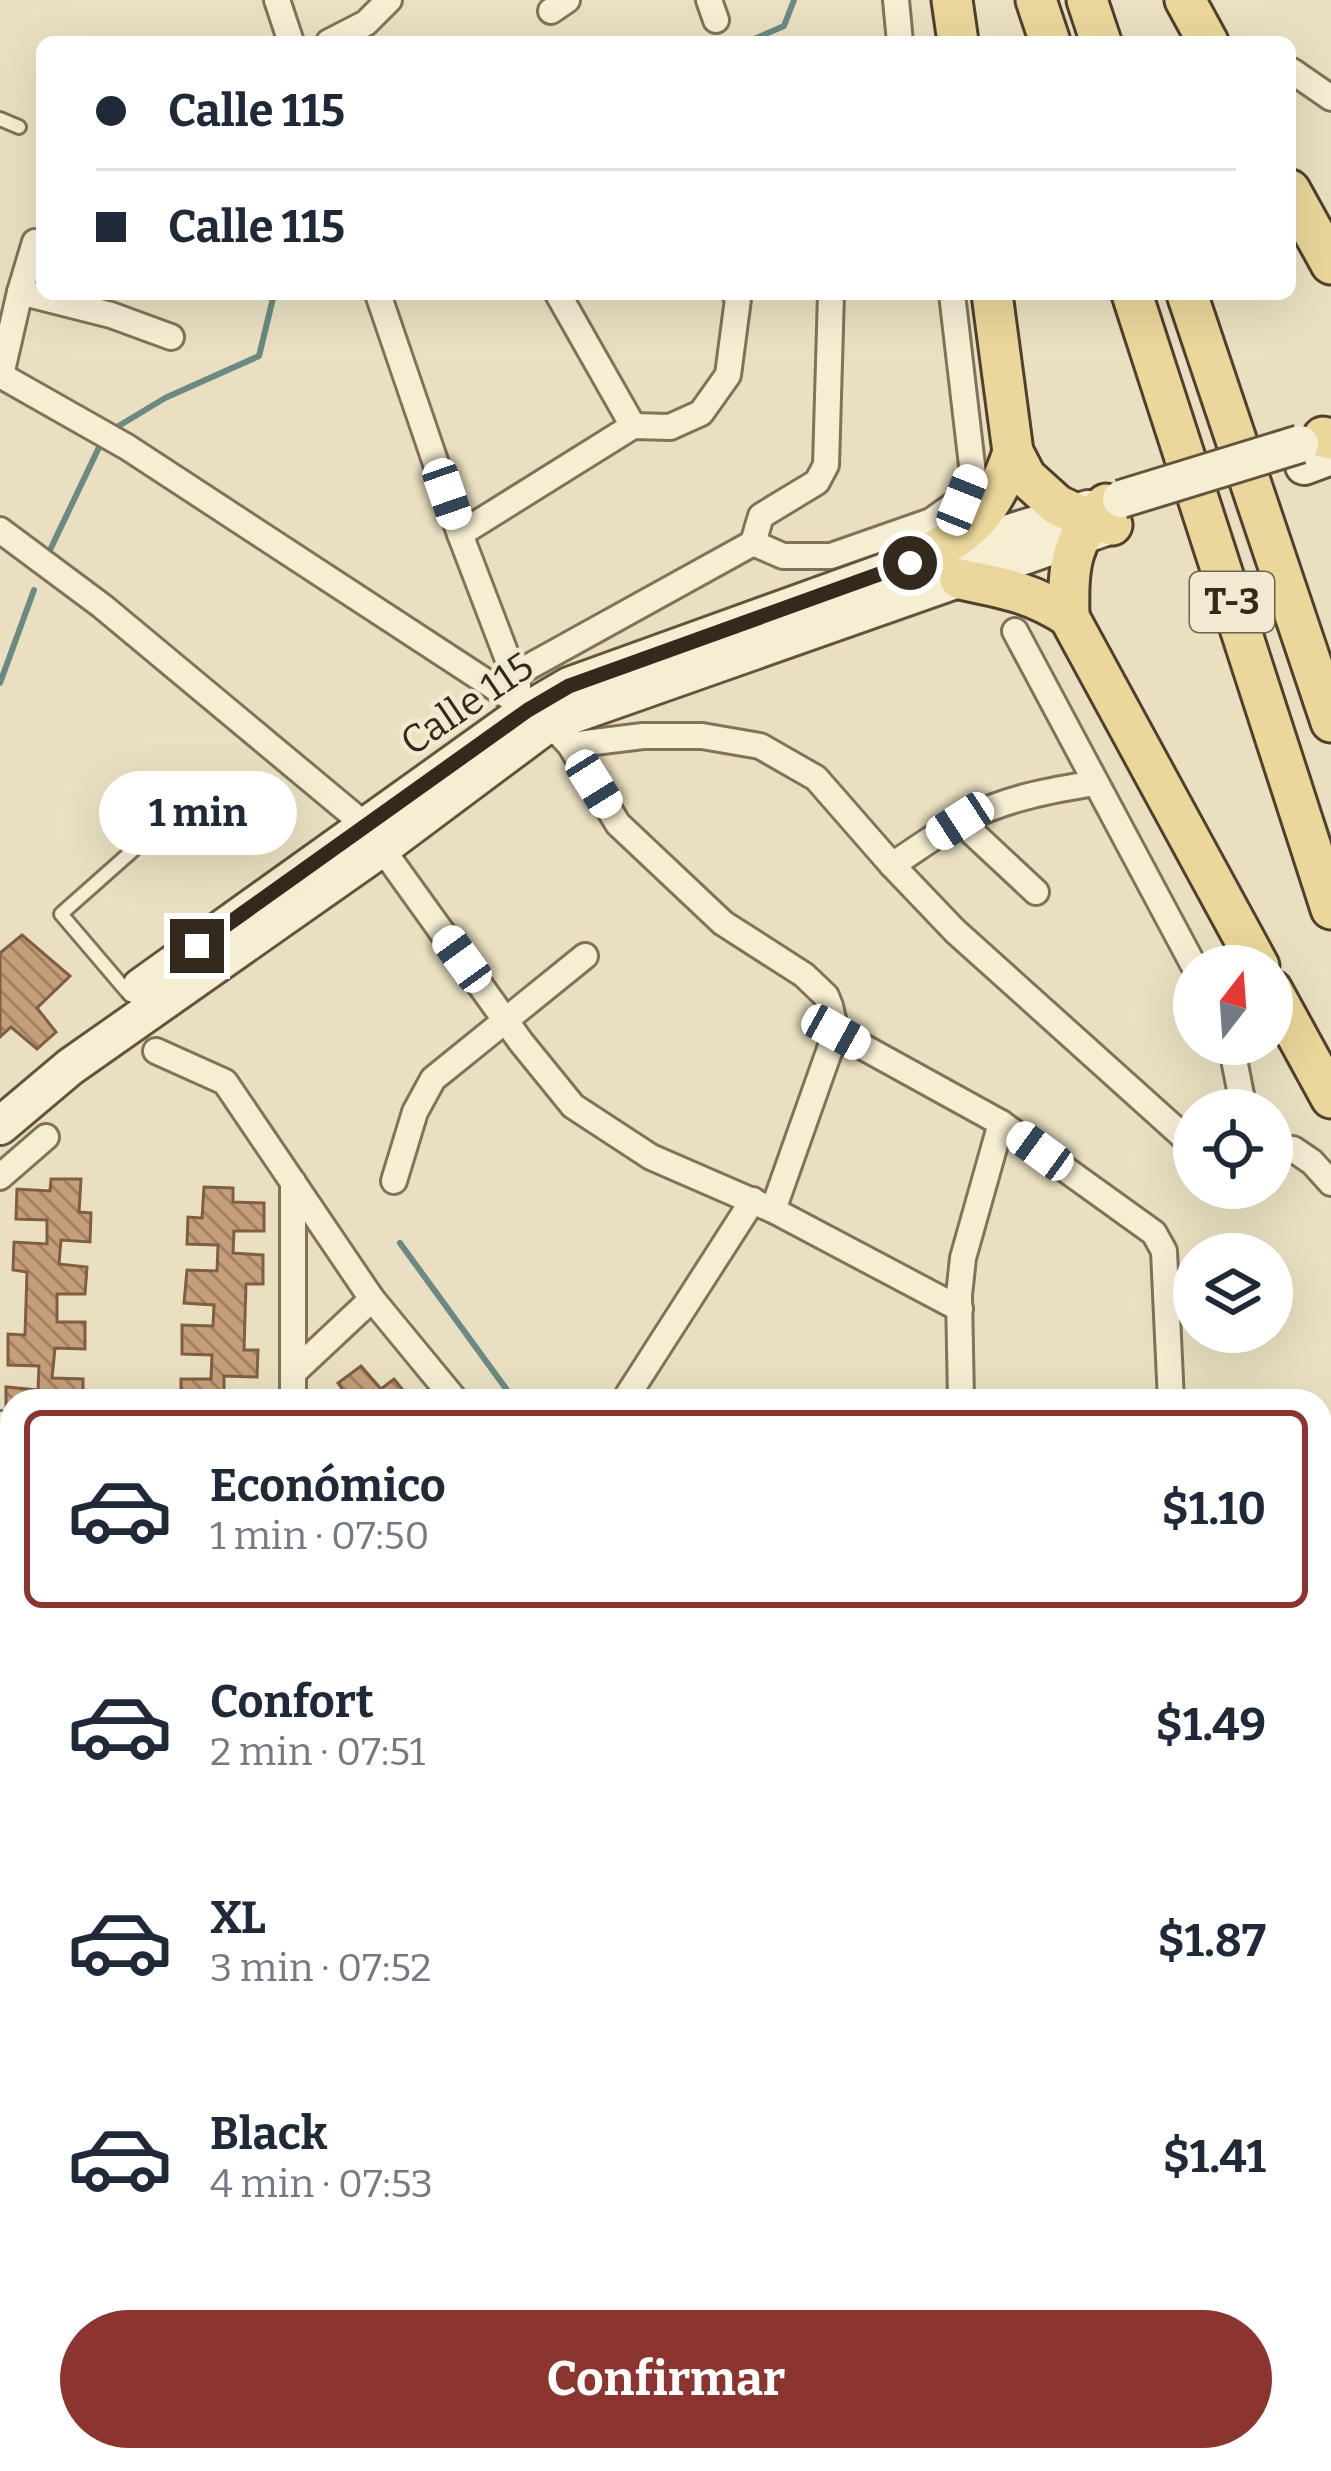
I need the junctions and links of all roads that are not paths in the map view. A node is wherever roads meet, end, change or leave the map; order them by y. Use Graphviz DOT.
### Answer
graph roads {
  1 [pos="277,0"];
  2 [pos="389,0"];
  3 [pos="896,0"];
  4 [pos="952,0"];
  5 [pos="1036,0"];
  6 [pos="1087,0"];
  7 [pos="1185,0"];
  8 [pos="289,36"];
  9 [pos="341,36"];
  10 [pos="899,36"];
  11 [pos="957,36"];
  12 [pos="1048,36"];
  13 [pos="1099,36"];
  14 [pos="1205,36"];
  15 [pos="1296,74"];
  16 [pos="1331,98"];
  17 [pos="0,119"];
  18 [pos="20,128"];
  19 [pos="1296,201"];
  20 [pos="35,242"];
  21 [pos="1331,264"];
  22 [pos="20,292"];
  23 [pos="36,296"];
  24 [pos="52,300"];
  25 [pos="380,300"];
  26 [pos="561,300"];
  27 [pos="738,300"];
  28 [pos="831,300"];
  29 [pos="953,300"];
  30 [pos="993,300"];
  31 [pos="1134,300"];
  32 [pos="1189,300"];
  33 [pos="171,337"];
  34 [pos="1,375"];
  35 [pos="633,426"];
  36 [pos="1322,448"];
  37 [pos="1013,452"];
  38 [pos="1101,517"];
  39 [pos="0,530"];
  40 [pos="460,534"];
  41 [pos="753,543"];
  42 [pos="910,563"];
  43 [pos="960,578"];
  44 [pos="1069,617"];
  45 [pos="1015,631"];
  46 [pos="514,675"];
  47 [pos="1331,722"];
  48 [pos="549,726"];
  49 [pos="1096,783"];
  50 [pos="960,821"];
  51 [pos="374,836"];
  52 [pos="140,844"];
  53 [pos="892,865"];
  54 [pos="1036,892"];
  55 [pos="1331,910"];
  56 [pos="1183,945"];
  57 [pos="1248,945"];
  58 [pos="585,956"];
  59 [pos="130,995"];
  60 [pos="505,1020"];
  61 [pos="1293,1028"];
  62 [pos="836,1032"];
  63 [pos="156,1051"];
  64 [pos="0,1093"];
  65 [pos="1331,1098"];
  66 [pos="1001,1123"];
  67 [pos="0,1126"];
  68 [pos="1173,1127"];
  69 [pos="46,1137"];
  70 [pos="1293,1149"];
  71 [pos="0,1178"];
  72 [pos="394,1181"];
  73 [pos="292,1182"];
  74 [pos="1331,1183"];
  75 [pos="763,1205"];
  76 [pos="373,1300"];
  77 [pos="960,1309"];
  78 [pos="293,1372"];
  79 [pos="293,1389"];
  80 [pos="446,1389"];
  81 [pos="633,1389"];
  82 [pos="961,1389"];
  83 [pos="1170,1389"];
  1 -- 8 [label="street"];
  2 -- 9 [label="street"];
  3 -- 10 [label="street"];
  4 -- 11 [label="main road"];
  5 -- 12 [label="main road"];
  6 -- 13 [label="main road"];
  7 -- 14 [label="main road"];
  15 -- 16 [label="street"];
  17 -- 18 [label="lane"];
  19 -- 21 [label="main road"];
  20 -- 22 [label="street"];
  22 -- 23 [label="street"];
  22 -- 34 [label="street"];
  24 -- 33 [label="street"];
  25 -- 40 [label="street"];
  26 -- 35 [label="street"];
  27 -- 35 [label="street"];
  28 -- 41 [label="street"];
  29 -- 41 [label="street"];
  30 -- 37 [label="main road"];
  31 -- 55 [label="main road, T-3"];
  32 -- 47 [label="main road, T-3"];
  34 -- 48 [label="street"];
  35 -- 40 [label="street"];
  36 -- 38 [label="main road, bridge"];
  37 -- 38 [label="main road"];
  37 -- 42 [label="main road"];
  38 -- 42 [label="main road, Calle 115"];
  38 -- 43 [label="main road, Calle 115"];
  38 -- 44 [label="main road"];
  39 -- 51 [label="street"];
  40 -- 46 [label="street"];
  41 -- 46 [label="street"];
  42 -- 48 [label="main road, Calle 115"];
  43 -- 44 [label="main road"];
  43 -- 48 [label="main road, Calle 115"];
  44 -- 57 [label="main road"];
  45 -- 49 [label="street"];
  46 -- 48 [label="street"];
  48 -- 51 [label="main road, Calle 115"];
  48 -- 53 [label="street"];
  48 -- 62 [label="street"];
  49 -- 50 [label="street"];
  49 -- 56 [label="street"];
  50 -- 53 [label="street"];
  50 -- 54 [label="street"];
  51 -- 59 [label="main road, Calle 115"];
  51 -- 60 [label="street"];
  51 -- 67 [label="main road, Calle 115"];
  52 -- 59 [label="lane"];
  53 -- 68 [label="street"];
  58 -- 60 [label="street"];
  59 -- 64 [label="main road, Calle 115"];
  60 -- 72 [label="street"];
  60 -- 75 [label="street"];
  61 -- 65 [label="main road"];
  62 -- 66 [label="street"];
  62 -- 75 [label="street"];
  63 -- 73 [label="street"];
  66 -- 77 [label="street"];
  66 -- 83 [label="street"];
  69 -- 71 [label="street"];
  70 -- 74 [label="street"];
  73 -- 76 [label="street"];
  73 -- 78 [label="street"];
  75 -- 77 [label="street"];
  75 -- 81 [label="street"];
  76 -- 78 [label="street"];
  76 -- 80 [label="street"];
  77 -- 82 [label="street"];
  78 -- 79 [label="street"];
}
